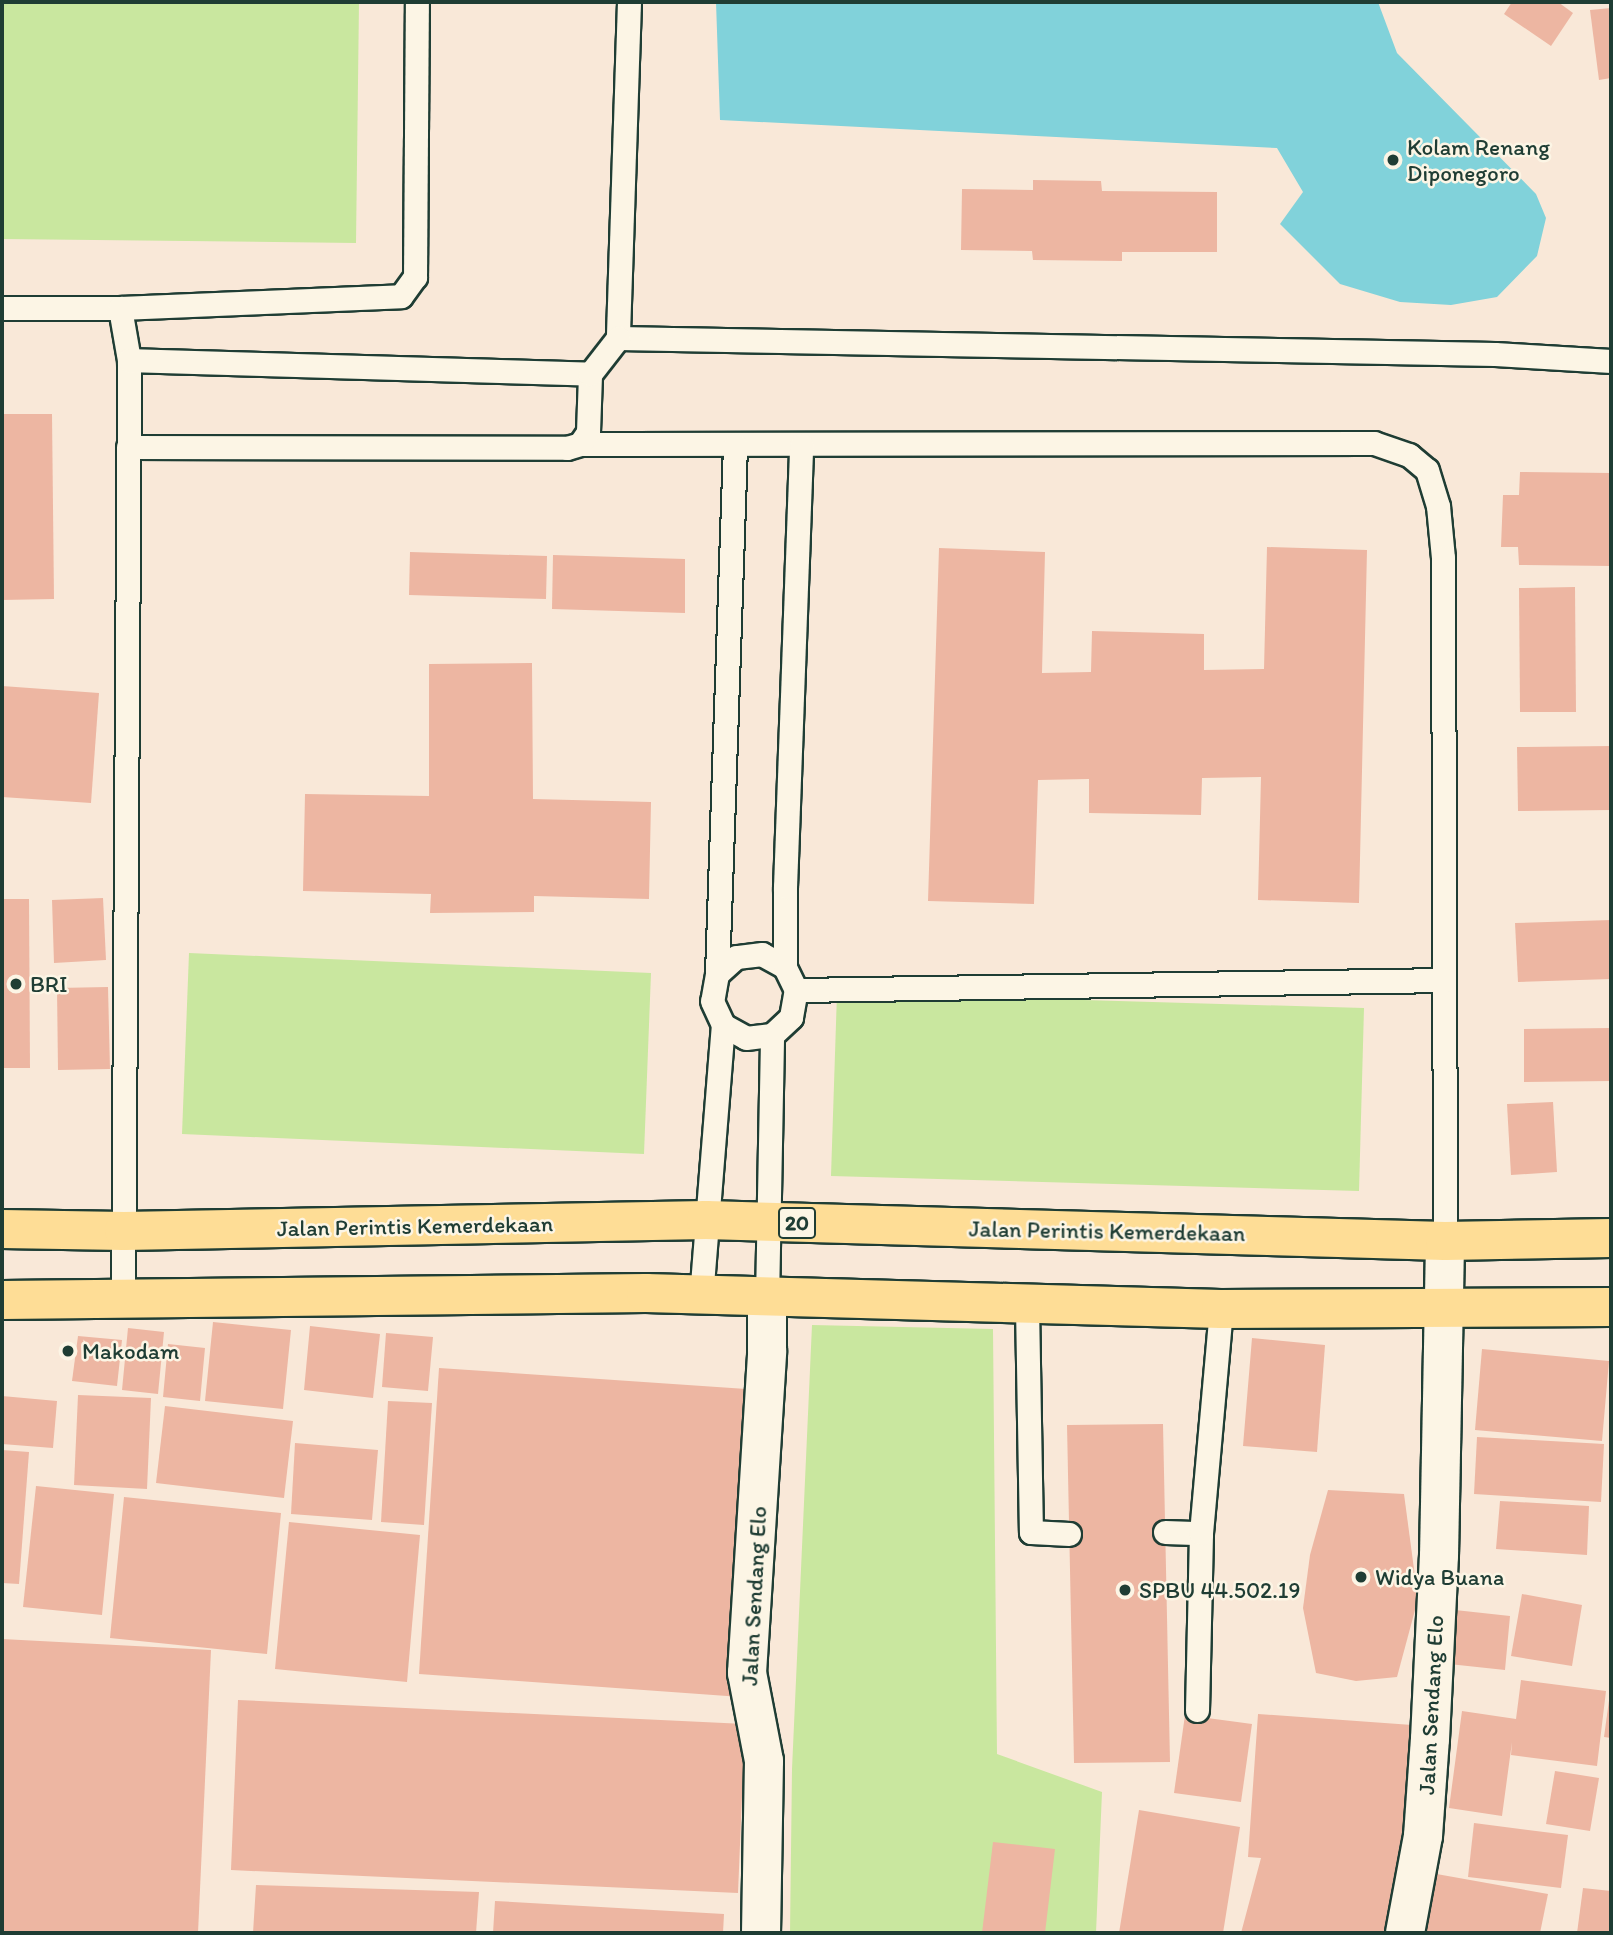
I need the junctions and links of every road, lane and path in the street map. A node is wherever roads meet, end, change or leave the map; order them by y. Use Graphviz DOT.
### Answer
graph roads {
  1 [pos="417,2"];
  2 [pos="629,2"];
  3 [pos="2,308"];
  4 [pos="120,308"];
  5 [pos="618,338"];
  6 [pos="129,360"];
  7 [pos="1611,361"];
  8 [pos="590,374"];
  9 [pos="580,444"];
  10 [pos="735,445"];
  11 [pos="801,445"];
  12 [pos="128,447"];
  13 [pos="785,967"];
  14 [pos="717,974"];
  15 [pos="1444,980"];
  16 [pos="796,990"];
  17 [pos="723,1025"];
  18 [pos="772,1035"];
  19 [pos="706,1220"];
  20 [pos="768,1222"];
  21 [pos="2,1229"];
  22 [pos="124,1231"];
  23 [pos="1611,1238"];
  24 [pos="1445,1241"];
  25 [pos="701,1297"];
  26 [pos="2,1300"];
  27 [pos="767,1300"];
  28 [pos="123,1301"];
  29 [pos="1027,1306"];
  30 [pos="1442,1307"];
  31 [pos="1611,1307"];
  32 [pos="1221,1309"];
  33 [pos="1165,1532"];
  34 [pos="1201,1533"];
  35 [pos="1069,1534"];
  36 [pos="1196,1710"];
  37 [pos="761,1933"];
  38 [pos="1405,1933"];
  1 -- 4 [label="lane"];
  2 -- 5 [label="lane"];
  3 -- 4 [label="lane"];
  4 -- 6 [label="lane"];
  5 -- 7 [label="lane"];
  5 -- 8 [label="lane"];
  6 -- 8 [label="lane"];
  6 -- 12 [label="lane"];
  8 -- 9 [label="lane"];
  9 -- 10 [label="lane"];
  9 -- 12 [label="lane"];
  10 -- 11 [label="lane"];
  10 -- 14 [label="lane"];
  11 -- 13 [label="lane"];
  11 -- 15 [label="lane"];
  12 -- 22 [label="lane"];
  13 -- 14 [label="lane"];
  13 -- 16 [label="lane"];
  14 -- 17 [label="lane"];
  15 -- 16 [label="lane"];
  15 -- 24 [label="lane"];
  16 -- 18 [label="lane"];
  17 -- 18 [label="lane"];
  17 -- 19 [label="lane"];
  18 -- 20 [label="lane"];
  19 -- 20 [label="highway, Jalan Perintis Kemerdekaan / 20"];
  19 -- 22 [label="highway, Jalan Perintis Kemerdekaan / 20"];
  19 -- 25 [label="lane"];
  20 -- 24 [label="highway, Jalan Perintis Kemerdekaan / 20"];
  20 -- 27 [label="lane"];
  21 -- 22 [label="highway, Jalan Perintis Kemerdekaan / 20"];
  22 -- 28 [label="lane"];
  23 -- 24 [label="highway, Jalan Perintis Kemerdekaan / 20"];
  24 -- 30 [label="street"];
  25 -- 27 [label="highway"];
  25 -- 28 [label="highway"];
  26 -- 28 [label="highway"];
  27 -- 29 [label="highway"];
  27 -- 37 [label="street, Jalan Sendang Elo"];
  29 -- 32 [label="highway"];
  29 -- 35 [label="lane"];
  30 -- 31 [label="highway"];
  30 -- 32 [label="highway"];
  30 -- 38 [label="street, Jalan Sendang Elo"];
  32 -- 34 [label="lane"];
  33 -- 34 [label="lane"];
  34 -- 36 [label="lane"];
}
